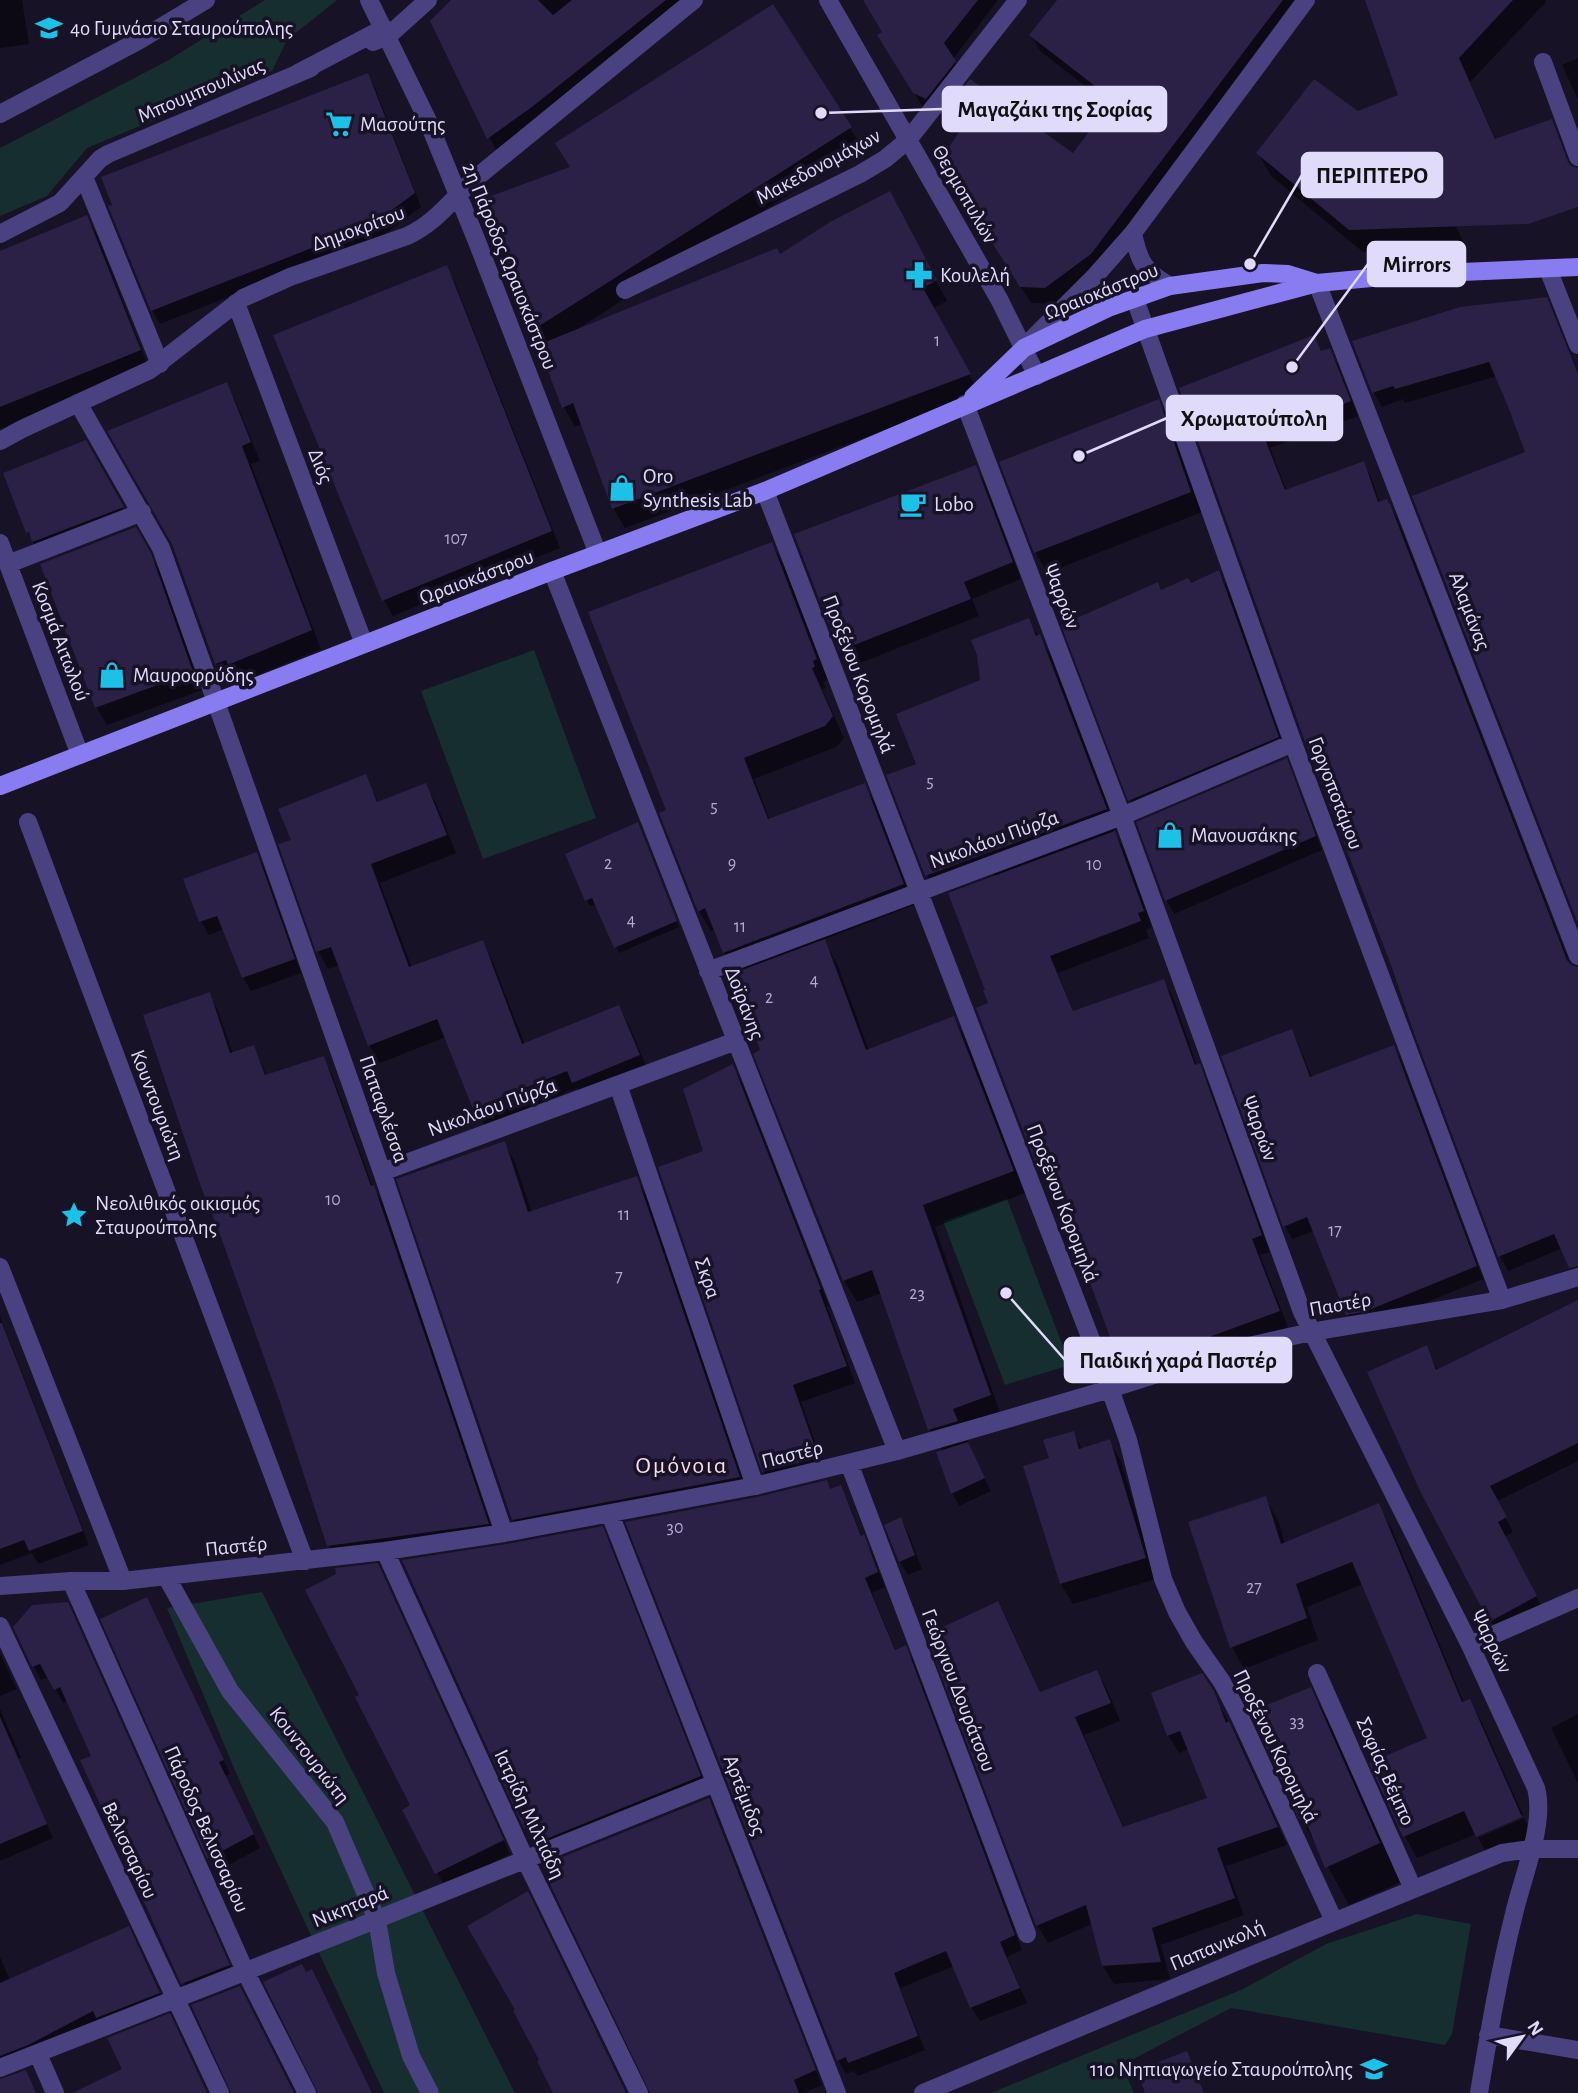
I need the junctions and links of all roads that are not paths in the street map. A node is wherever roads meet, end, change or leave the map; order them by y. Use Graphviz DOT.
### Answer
graph roads {
  1 [pos="206,0"];
  2 [pos="369,0"];
  3 [pos="428,0"];
  4 [pos="694,0"];
  5 [pos="828,0"];
  6 [pos="1018,0"];
  7 [pos="1306,0"];
  8 [pos="386,32"];
  9 [pos="1543,62"];
  10 [pos="0,114"];
  11 [pos="908,140"];
  12 [pos="1578,157"];
  13 [pos="84,177"];
  14 [pos="457,196"];
  15 [pos="1133,233"];
  16 [pos="0,234"];
  17 [pos="1578,267"];
  18 [pos="1548,270"];
  19 [pos="1317,283"];
  20 [pos="1170,286"];
  21 [pos="625,290"];
  22 [pos="1135,299"];
  23 [pos="236,303"];
  24 [pos="1145,329"];
  25 [pos="1578,345"];
  26 [pos="1024,348"];
  27 [pos="164,361"];
  28 [pos="1037,376"];
  29 [pos="78,403"];
  30 [pos="965,404"];
  31 [pos="0,441"];
  32 [pos="765,491"];
  33 [pos="142,512"];
  34 [pos="0,543"];
  35 [pos="597,554"];
  36 [pos="8,564"];
  37 [pos="552,571"];
  38 [pos="364,645"];
  39 [pos="216,702"];
  40 [pos="1293,743"];
  41 [pos="80,755"];
  42 [pos="0,786"];
  43 [pos="1122,816"];
  44 [pos="27,822"];
  45 [pos="919,891"];
  46 [pos="1578,956"];
  47 [pos="708,971"];
  48 [pos="736,1041"];
  49 [pos="618,1085"];
  50 [pos="382,1172"];
  51 [pos="0,1267"];
  52 [pos="1578,1277"];
  53 [pos="1503,1300"];
  54 [pos="1311,1332"];
  55 [pos="1110,1389"];
  56 [pos="897,1451"];
  57 [pos="849,1463"];
  58 [pos="755,1486"];
  59 [pos="610,1514"];
  60 [pos="504,1533"];
  61 [pos="385,1551"];
  62 [pos="305,1561"];
  63 [pos="166,1576"];
  64 [pos="71,1581"];
  65 [pos="123,1581"];
  66 [pos="0,1586"];
  67 [pos="1578,1598"];
  68 [pos="0,1626"];
  69 [pos="1470,1645"];
  70 [pos="1317,1672"];
  71 [pos="715,1783"];
  72 [pos="1531,1849"];
  73 [pos="1578,1849"];
  74 [pos="525,1859"];
  75 [pos="1413,1889"];
  76 [pos="377,1920"];
  77 [pos="1334,1921"];
  78 [pos="1027,1934"];
  79 [pos="245,1971"];
  80 [pos="175,1999"];
  81 [pos="1488,2035"];
  82 [pos="1578,2050"];
  83 [pos="38,2054"];
  84 [pos="0,2068"];
  85 [pos="55,2093"];
  86 [pos="220,2093"];
  87 [pos="307,2093"];
  88 [pos="430,2093"];
  89 [pos="639,2093"];
  90 [pos="837,2093"];
  91 [pos="923,2093"];
  92 [pos="1479,2093"];
  1 -- 10 [label="street"];
  2 -- 8 [label="street, 2η Πάροδος Ωραιοκάστρου"];
  3 -- 8 [label="street"];
  4 -- 14 [label="street, Δημοκρίτου"];
  5 -- 11 [label="street, Θερμοπυλών"];
  6 -- 11 [label="street, Μακεδονομάχων"];
  7 -- 15 [label="street"];
  8 -- 13 [label="street, Μπουμπουλίνας"];
  8 -- 14 [label="street, 2η Πάροδος Ωραιοκάστρου"];
  9 -- 12 [label="street"];
  11 -- 21 [label="street, Μακεδονομάχων"];
  11 -- 26 [label="street, Θερμοπυλών"];
  13 -- 16 [label="street, Μπουμπουλίνας"];
  13 -- 27 [label="street"];
  14 -- 23 [label="street, Δημοκρίτου"];
  14 -- 35 [label="street, 2η Πάροδος Ωραιοκάστρου"];
  15 -- 20 [label="street"];
  15 -- 26 [label="street"];
  17 -- 18 [label="main road, Ωραιοκάστρου"];
  18 -- 19 [label="main road, Ωραιοκάστρου"];
  18 -- 25 [label="street"];
  19 -- 20 [label="main road, Ωραιοκάστρου"];
  19 -- 24 [label="main road, Ωραιοκάστρου"];
  19 -- 46 [label="street, Αλαμάνας"];
  20 -- 22 [label="main road, Ωραιοκάστρου"];
  22 -- 24 [label="street, Γοργοποτάμου"];
  22 -- 26 [label="main road, Ωραιοκάστρου"];
  23 -- 27 [label="street, Δημοκρίτου"];
  23 -- 38 [label="street, Διός"];
  24 -- 28 [label="main road, Ωραιοκάστρου"];
  24 -- 40 [label="street, Γοργοποτάμου"];
  26 -- 28 [label="street, Θερμοπυλών"];
  26 -- 30 [label="main road, Ωραιοκάστρου"];
  27 -- 29 [label="street, Δημοκρίτου"];
  28 -- 30 [label="main road, Ωραιοκάστρου"];
  29 -- 31 [label="street, Δημοκρίτου"];
  29 -- 33 [label="street, Παπαφλέσσα"];
  30 -- 32 [label="main road, Ωραιοκάστρου"];
  30 -- 43 [label="street, Ψαρρών"];
  32 -- 35 [label="main road, Ωραιοκάστρου"];
  32 -- 45 [label="street, Προξένου Κορομηλά"];
  33 -- 36 [label="street"];
  33 -- 39 [label="street, Παπαφλέσσα"];
  34 -- 36 [label="street, Κοσμά Αιτωλού"];
  35 -- 37 [label="main road, Ωραιοκάστρου"];
  36 -- 41 [label="street, Κοσμά Αιτωλού"];
  37 -- 38 [label="main road, Ωραιοκάστρου"];
  37 -- 47 [label="street, Δοϊράνης"];
  38 -- 39 [label="main road, Ωραιοκάστρου"];
  39 -- 41 [label="main road, Ωραιοκάστρου"];
  39 -- 50 [label="street, Παπαφλέσσα"];
  40 -- 43 [label="street, Νικολάου Πύρζα"];
  40 -- 53 [label="street, Γοργοποτάμου"];
  41 -- 42 [label="main road, Ωραιοκάστρου"];
  43 -- 45 [label="street, Νικολάου Πύρζα"];
  43 -- 54 [label="street, Ψαρρών"];
  44 -- 62 [label="street, Κουντουριώτη"];
  45 -- 47 [label="street, Νικολάου Πύρζα"];
  45 -- 55 [label="street, Προξένου Κορομηλά"];
  47 -- 48 [label="street, Δοϊράνης"];
  48 -- 49 [label="street, Νικολάου Πύρζα"];
  48 -- 56 [label="street, Δοϊράνης"];
  49 -- 50 [label="street, Νικολάου Πύρζα"];
  49 -- 58 [label="street, Σκρα"];
  50 -- 60 [label="street, Παπαφλέσσα"];
  51 -- 65 [label="street"];
  52 -- 53 [label="street, Παστέρ"];
  53 -- 54 [label="street, Παστέρ"];
  54 -- 55 [label="street, Παστέρ"];
  54 -- 69 [label="street, Ψαρρών"];
  55 -- 56 [label="street, Παστέρ"];
  55 -- 77 [label="street, Προξένου Κορομηλά"];
  56 -- 57 [label="street, Παστέρ"];
  57 -- 58 [label="street, Παστέρ"];
  57 -- 78 [label="street, Γεώργιου Δουράτσου"];
  58 -- 59 [label="street, Παστέρ"];
  59 -- 60 [label="street, Παστέρ"];
  59 -- 71 [label="street, Αρτέμιδος"];
  60 -- 61 [label="street, Παστέρ"];
  61 -- 62 [label="street, Παστέρ"];
  61 -- 74 [label="street, Ιατρίδη Μιλτιάδη"];
  62 -- 63 [label="street, Παστέρ"];
  63 -- 65 [label="street, Παστέρ"];
  63 -- 76 [label="street, Κουντουριώτη"];
  64 -- 65 [label="street, Παστέρ"];
  64 -- 66 [label="street, Παστέρ"];
  64 -- 79 [label="street, Πάροδος Βελισσαρίου"];
  67 -- 69 [label="street"];
  68 -- 80 [label="street, Βελισσαρίου"];
  69 -- 72 [label="street, Ψαρρών"];
  70 -- 75 [label="street, Σοφίας Βέμπο"];
  71 -- 74 [label="street, Νικηταρά"];
  71 -- 90 [label="street, Αρτέμιδος"];
  72 -- 73 [label="street, Παπανικολή"];
  72 -- 75 [label="street, Παπανικολή"];
  72 -- 81 [label="street, Ψαρρών"];
  74 -- 76 [label="street, Νικηταρά"];
  74 -- 89 [label="street, Ιατρίδη Μιλτιάδη"];
  75 -- 77 [label="street, Παπανικολή"];
  76 -- 79 [label="street, Νικηταρά"];
  76 -- 88 [label="street, Κουντουριώτη"];
  77 -- 91 [label="street, Παπανικολή"];
  79 -- 80 [label="street, Νικηταρά"];
  79 -- 87 [label="street, Πάροδος Βελισσαρίου"];
  80 -- 83 [label="street, Νικηταρά"];
  80 -- 86 [label="street, Βελισσαρίου"];
  81 -- 82 [label="street"];
  81 -- 92 [label="street, Ψαρρών"];
  83 -- 84 [label="street, Νικηταρά"];
  83 -- 85 [label="street"];
}
